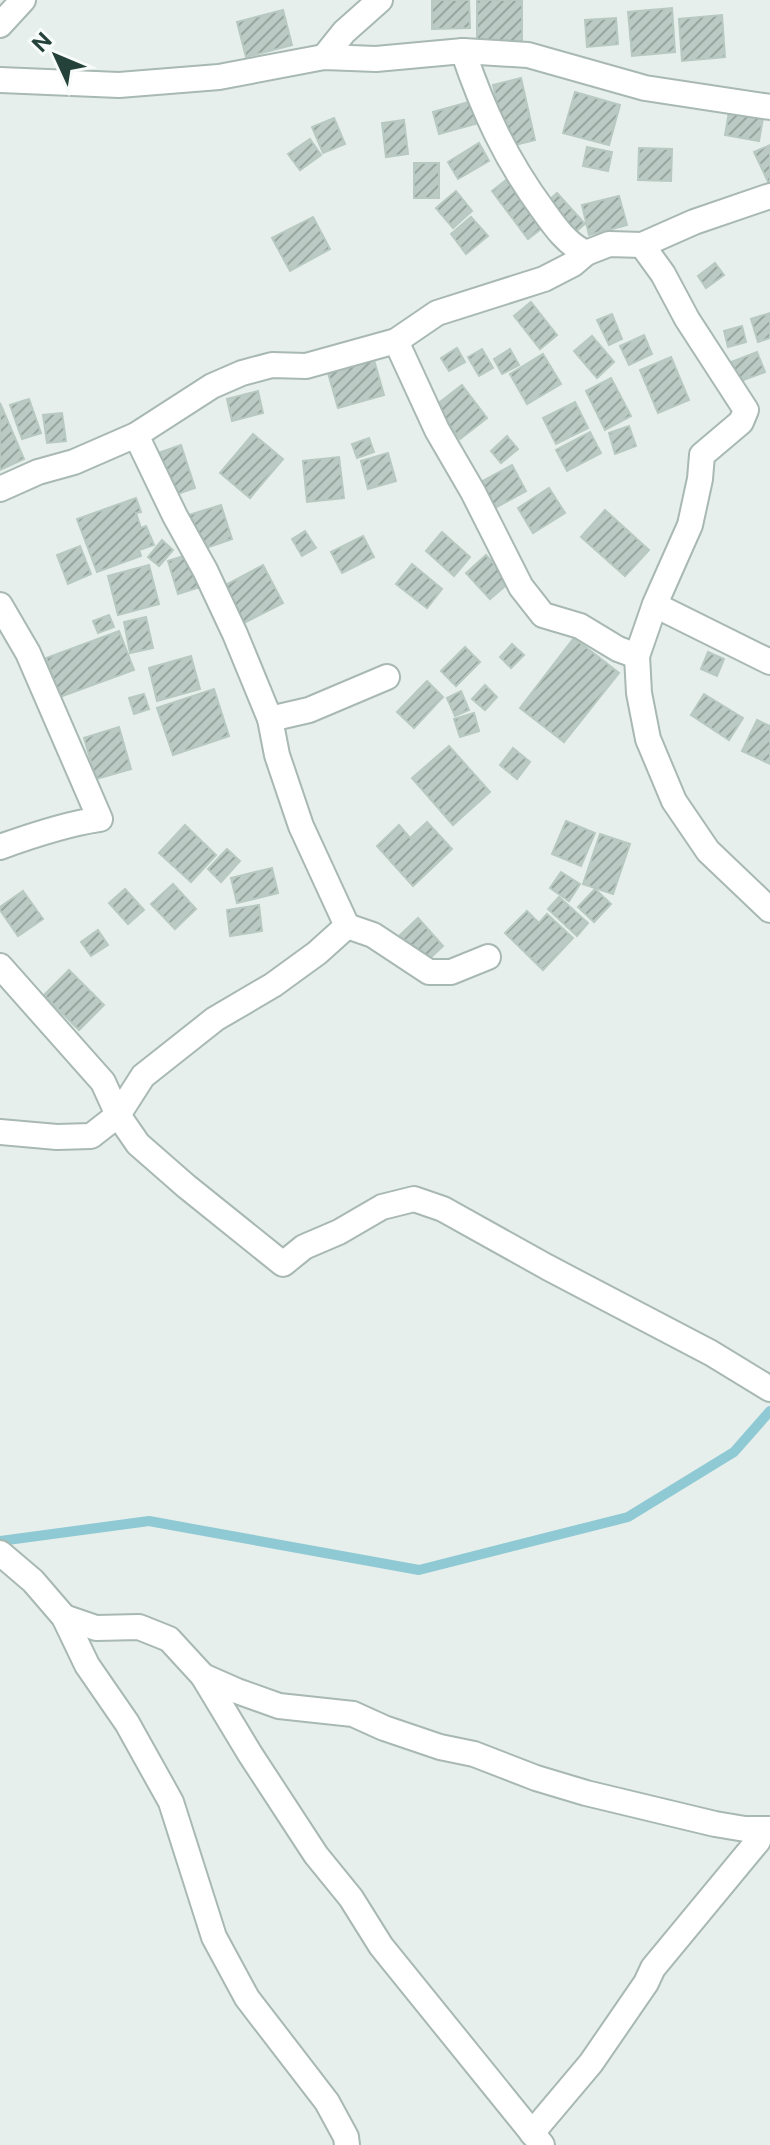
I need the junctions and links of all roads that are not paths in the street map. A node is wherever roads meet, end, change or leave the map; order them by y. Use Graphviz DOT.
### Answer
graph roads {
  1 [pos="23,0"];
  2 [pos="380,0"];
  3 [pos="0,25"];
  4 [pos="463,51"];
  5 [pos="324,57"];
  6 [pos="0,80"];
  7 [pos="770,107"];
  8 [pos="770,196"];
  9 [pos="642,245"];
  10 [pos="586,253"];
  11 [pos="396,341"];
  12 [pos="136,435"];
  13 [pos="0,489"];
  14 [pos="0,605"];
  15 [pos="655,605"];
  16 [pos="637,656"];
  17 [pos="770,662"];
  18 [pos="387,677"];
  19 [pos="270,719"];
  20 [pos="0,847"];
  21 [pos="770,910"];
  22 [pos="347,926"];
  23 [pos="488,957"];
  24 [pos="0,966"];
  25 [pos="118,1115"];
  26 [pos="0,1132"];
  27 [pos="770,1389"];
  28 [pos="0,1553"];
  29 [pos="64,1617"];
  30 [pos="203,1676"];
  31 [pos="766,1829"];
  32 [pos="529,2138"];
  33 [pos="347,2145"];
  1 -- 3 [label="street"];
  2 -- 5 [label="street"];
  4 -- 5 [label="street"];
  4 -- 7 [label="street"];
  4 -- 10 [label="street"];
  5 -- 6 [label="street"];
  8 -- 9 [label="street"];
  9 -- 10 [label="street"];
  9 -- 15 [label="street"];
  10 -- 11 [label="street"];
  11 -- 12 [label="street"];
  11 -- 16 [label="street"];
  12 -- 13 [label="street"];
  12 -- 19 [label="street"];
  14 -- 20 [label="street"];
  15 -- 16 [label="street"];
  15 -- 17 [label="street"];
  16 -- 21 [label="street"];
  18 -- 19 [label="street"];
  19 -- 22 [label="street"];
  22 -- 23 [label="street"];
  22 -- 25 [label="street"];
  24 -- 25 [label="street"];
  25 -- 26 [label="street"];
  25 -- 27 [label="street"];
  28 -- 29 [label="street"];
  29 -- 30 [label="street"];
  29 -- 33 [label="street"];
  30 -- 31 [label="street"];
  30 -- 32 [label="street"];
  31 -- 32 [label="street"];
}
